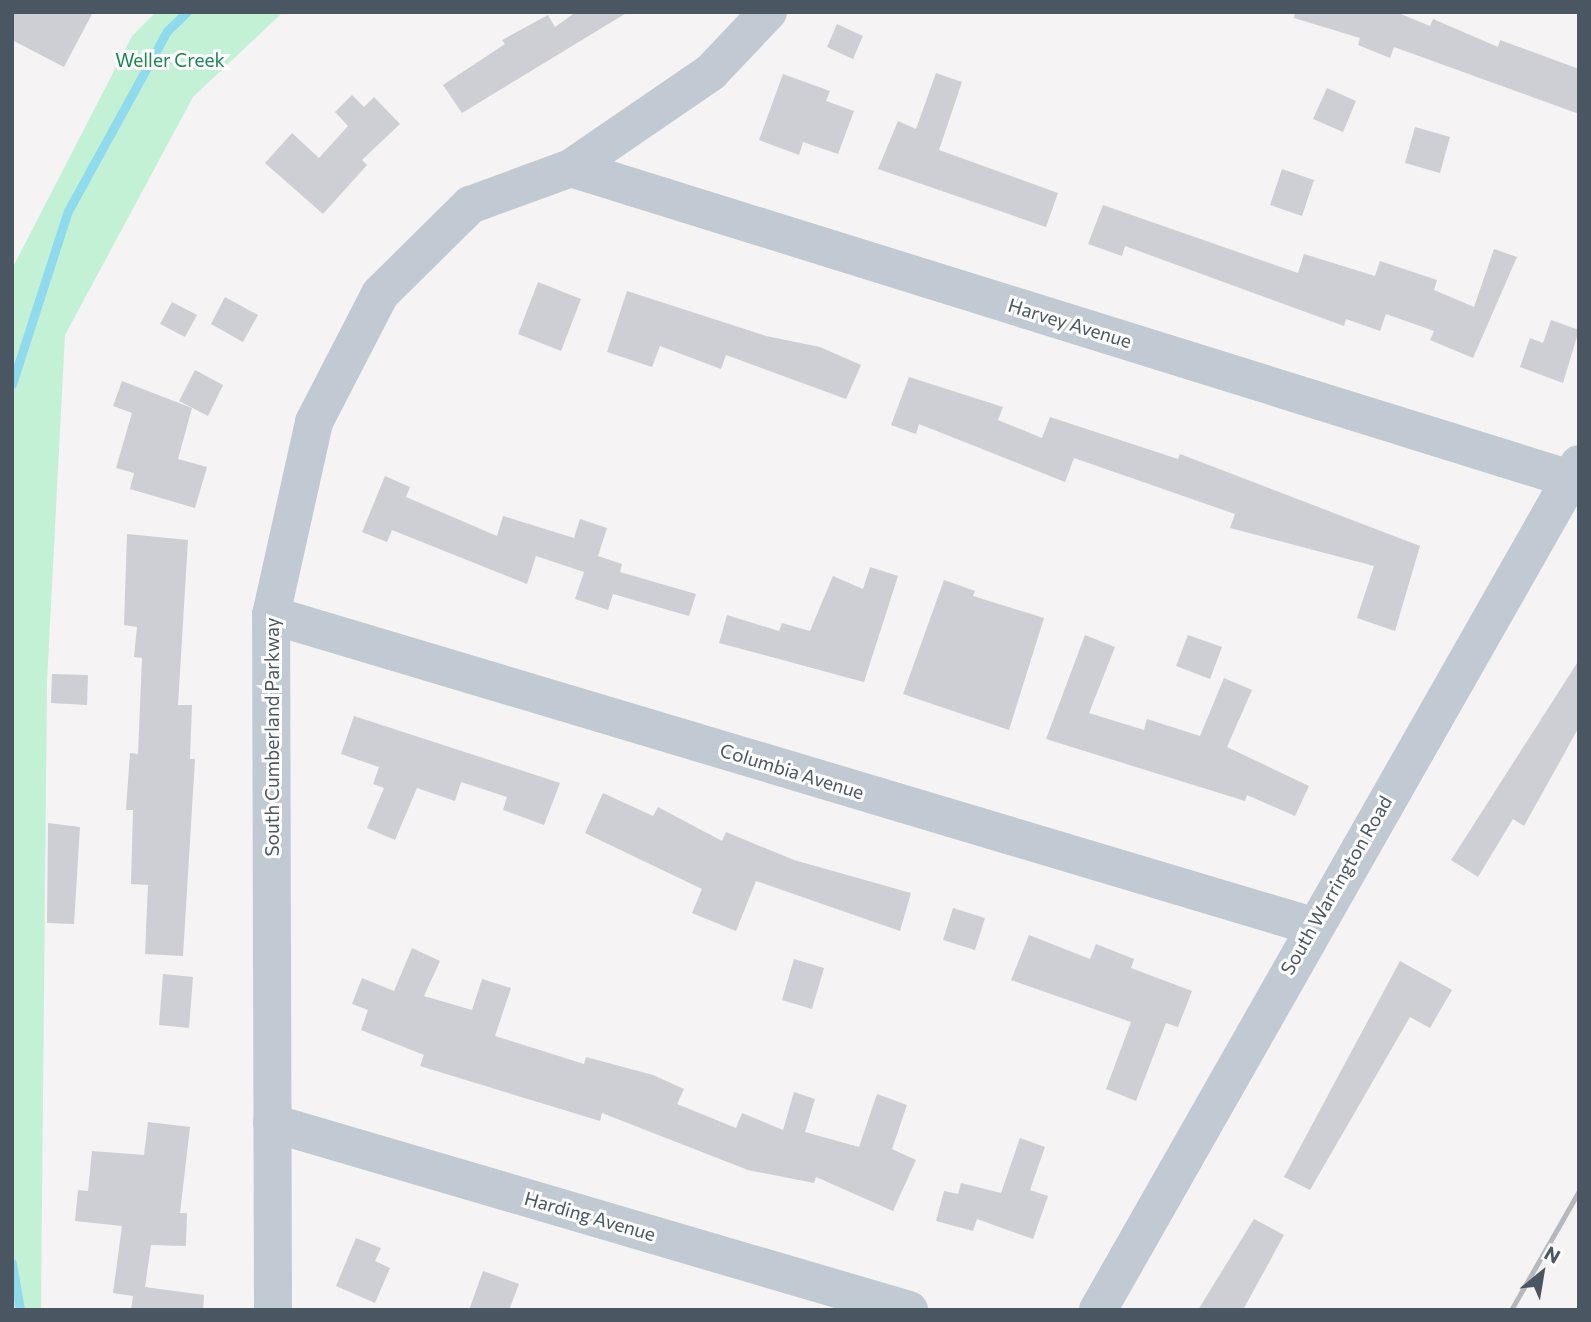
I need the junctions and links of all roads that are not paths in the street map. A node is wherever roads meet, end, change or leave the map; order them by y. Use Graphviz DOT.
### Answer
graph roads {
  1 [pos="768,12"];
  2 [pos="571,168"];
  3 [pos="1574,471"];
  4 [pos="271,615"];
  5 [pos="1312,926"];
  6 [pos="272,1123"];
  7 [pos="273,1310"];
  8 [pos="909,1310"];
  9 [pos="1098,1310"];
  1 -- 2 [label="street, South Cumberland Parkway"];
  2 -- 3 [label="street, Harvey Avenue"];
  2 -- 4 [label="street, South Cumberland Parkway"];
  3 -- 5 [label="street, South Warrington Road"];
  4 -- 5 [label="street, Columbia Avenue"];
  4 -- 6 [label="street, South Cumberland Parkway"];
  5 -- 9 [label="street, South Warrington Road"];
  6 -- 7 [label="street, South Cumberland Parkway"];
  6 -- 8 [label="street, Harding Avenue"];
}
